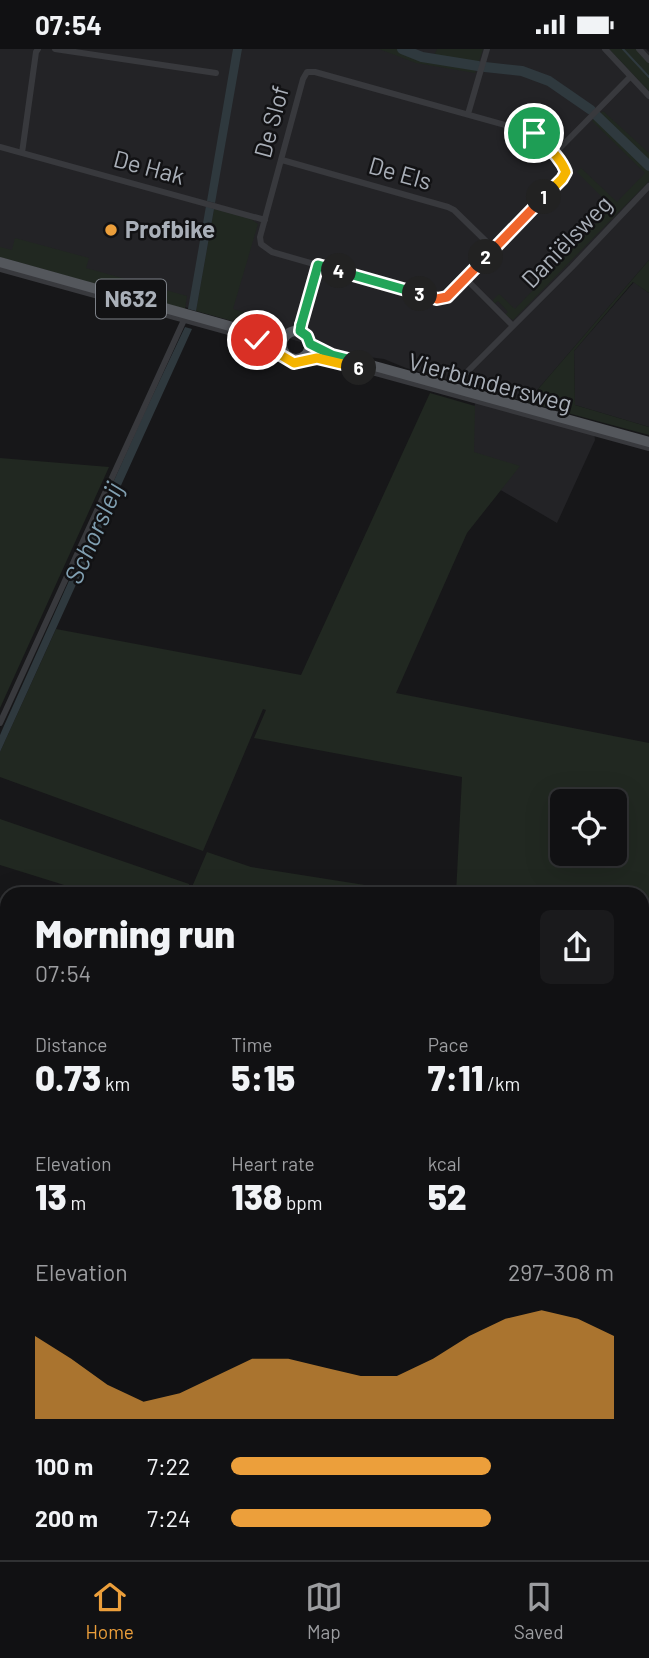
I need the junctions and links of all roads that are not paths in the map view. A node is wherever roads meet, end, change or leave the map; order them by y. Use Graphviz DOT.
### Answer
graph roads {
  1 [pos="38,49"];
  2 [pos="55,49"];
  3 [pos="487,49"];
  4 [pos="605,49"];
  5 [pos="639,49"];
  6 [pos="649,60"];
  7 [pos="216,73"];
  8 [pos="630,77"];
  9 [pos="649,96"];
  10 [pos="468,114"];
  11 [pos="0,147"];
  12 [pos="22,153"];
  13 [pos="555,153"];
  14 [pos="282,160"];
  15 [pos="649,186"];
  16 [pos="265,220"];
  17 [pos="494,249"];
  18 [pos="0,262"];
  19 [pos="318,265"];
  20 [pos="0,269"];
  21 [pos="36,275"];
  22 [pos="465,278"];
  23 [pos="184,320"];
  24 [pos="512,325"];
  25 [pos="300,331"];
  26 [pos="284,340"];
  27 [pos="309,348"];
  28 [pos="359,365"];
  29 [pos="462,377"];
  30 [pos="574,424"];
  31 [pos="649,442"];
  32 [pos="649,448"];
  33 [pos="0,723"];
  1 -- 12 [label="street"];
  2 -- 7 [label="street"];
  3 -- 10 [label="street"];
  4 -- 8 [label="street"];
  5 -- 6 [label="street"];
  8 -- 9 [label="street"];
  8 -- 13 [label="street"];
  10 -- 13 [label="street, De Slof"];
  10 -- 14 [label="street, De Slof"];
  11 -- 12 [label="street, De Hak"];
  12 -- 16 [label="street, De Hak"];
  13 -- 17 [label="street, De Slof"];
  14 -- 16 [label="street, De Slof"];
  14 -- 17 [label="street, De Els"];
  15 -- 24 [label="street, Daniëlsweg"];
  16 -- 19 [label="street, De Slof"];
  17 -- 22 [label="street, De Slof"];
  18 -- 21 [label="main road, Vierbundersweg / N632"];
  19 -- 22 [label="street, De Slof"];
  19 -- 25 [label="street"];
  20 -- 21 [label="street, Vierbundersweg"];
  21 -- 23 [label="street, Vierbundersweg"];
  21 -- 26 [label="main road, Vierbundersweg / N632"];
  22 -- 24 [label="street"];
  23 -- 28 [label="street, Vierbundersweg"];
  23 -- 33 [label="street"];
  24 -- 29 [label="street, Daniëlsweg"];
  25 -- 26 [label="main road"];
  25 -- 27 [label="main road, N632"];
  26 -- 27 [label="main road, N632"];
  27 -- 28 [label="main road, Vierbundersweg / N632"];
  28 -- 30 [label="main road, Vierbundersweg / N632"];
  30 -- 31 [label="main road, Vierbundersweg / N632"];
  30 -- 32 [label="street, Vierbundersweg"];
}
